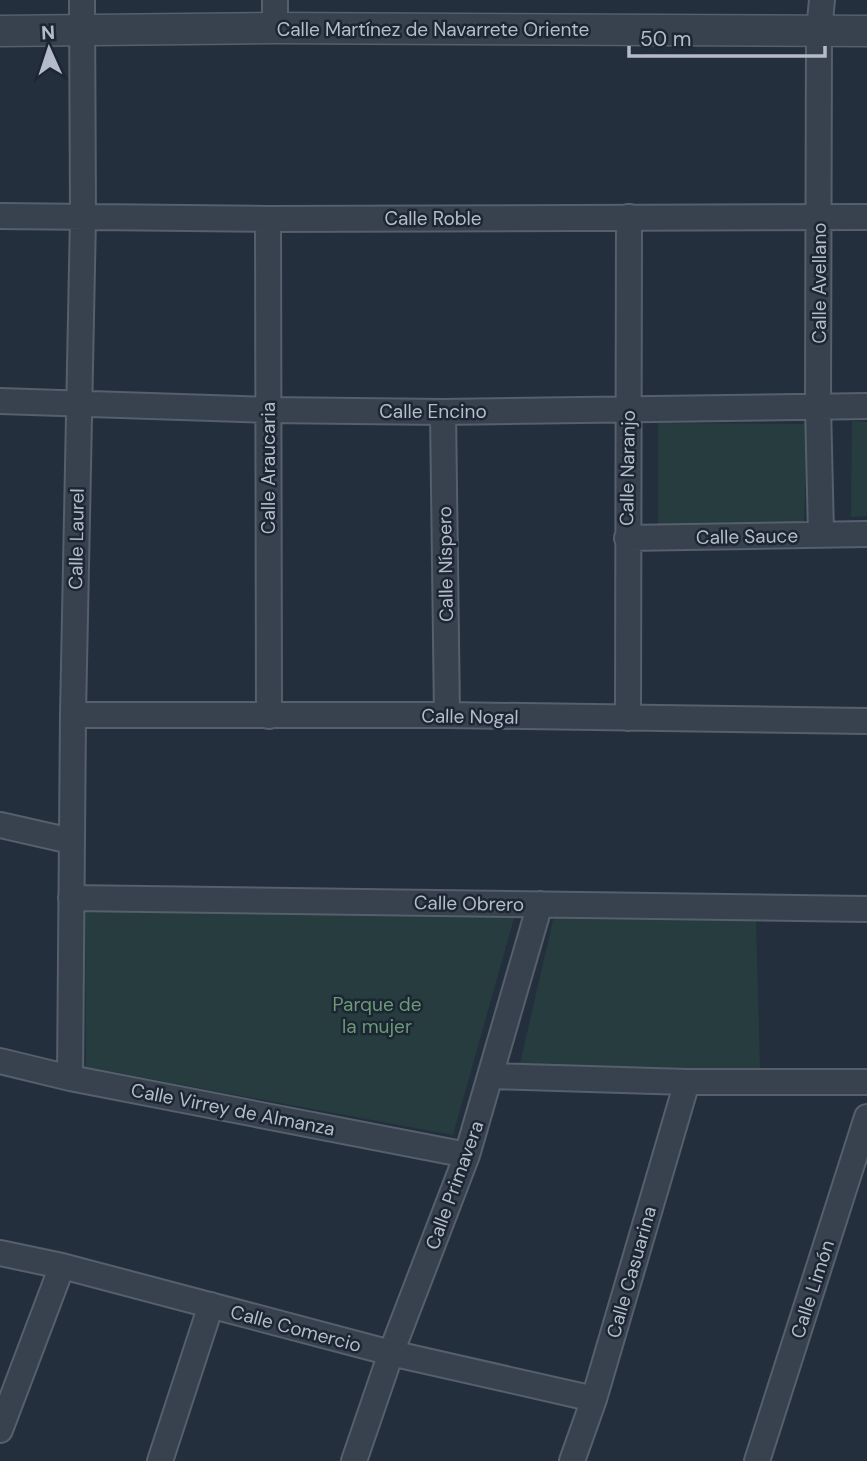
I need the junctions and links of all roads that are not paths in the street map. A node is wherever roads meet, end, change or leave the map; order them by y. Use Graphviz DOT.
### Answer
graph roads {
  1 [pos="82,0"];
  2 [pos="822,0"];
  3 [pos="275,14"];
  4 [pos="0,31"];
  5 [pos="867,31"];
  6 [pos="82,32"];
  7 [pos="819,32"];
  8 [pos="0,216"];
  9 [pos="819,216"];
  10 [pos="83,217"];
  11 [pos="629,217"];
  12 [pos="867,217"];
  13 [pos="268,219"];
  14 [pos="0,401"];
  15 [pos="78,404"];
  16 [pos="818,405"];
  17 [pos="867,406"];
  18 [pos="268,410"];
  19 [pos="628,410"];
  20 [pos="443,412"];
  21 [pos="821,534"];
  22 [pos="867,534"];
  23 [pos="627,538"];
  24 [pos="72,715"];
  25 [pos="447,715"];
  26 [pos="269,716"];
  27 [pos="628,718"];
  28 [pos="867,721"];
  29 [pos="0,825"];
  30 [pos="71,841"];
  31 [pos="71,898"];
  32 [pos="540,904"];
  33 [pos="867,909"];
  34 [pos="0,1061"];
  35 [pos="490,1076"];
  36 [pos="70,1078"];
  37 [pos="687,1082"];
  38 [pos="867,1082"];
  39 [pos="867,1117"];
  40 [pos="467,1155"];
  41 [pos="0,1253"];
  42 [pos="62,1266"];
  43 [pos="211,1305"];
  44 [pos="391,1353"];
  45 [pos="594,1399"];
  46 [pos="0,1430"];
  47 [pos="160,1461"];
  48 [pos="355,1461"];
  49 [pos="572,1461"];
  50 [pos="757,1461"];
  1 -- 6 [label="street, Calle Laurel"];
  2 -- 7 [label="street, Calle Avellano"];
  3 -- 6 [label="street, Calle Martínez de Navarrete Oriente"];
  3 -- 7 [label="street, Calle Martínez de Navarrete Oriente"];
  4 -- 6 [label="street, Calle Martínez de Navarrete Oriente"];
  5 -- 7 [label="street, Calle Martínez de Navarrete Oriente"];
  6 -- 10 [label="street, Calle Laurel"];
  7 -- 9 [label="street, Calle Avellano"];
  8 -- 10 [label="street, Calle Roble"];
  9 -- 11 [label="street, Calle Roble"];
  9 -- 12 [label="street, Calle Roble"];
  9 -- 16 [label="street, Calle Avellano"];
  10 -- 13 [label="street, Calle Roble"];
  10 -- 15 [label="street, Calle Laurel"];
  11 -- 13 [label="street, Calle Roble"];
  11 -- 19 [label="street, Calle Naranjo"];
  13 -- 18 [label="street, Calle Araucaria"];
  14 -- 15 [label="street, Calle Encino"];
  15 -- 18 [label="street, Calle Encino"];
  15 -- 24 [label="street, Calle Laurel"];
  16 -- 17 [label="street, Calle Encino"];
  16 -- 19 [label="street, Calle Encino"];
  16 -- 21 [label="street, Calle Avellano"];
  18 -- 20 [label="street, Calle Encino"];
  18 -- 26 [label="street, Calle Araucaria"];
  19 -- 20 [label="street, Calle Encino"];
  19 -- 23 [label="street, Calle Naranjo"];
  20 -- 25 [label="street, Calle Níspero"];
  21 -- 22 [label="street, Calle Sauce"];
  21 -- 23 [label="street, Calle Sauce"];
  23 -- 27 [label="street, Calle Naranjo"];
  24 -- 26 [label="street, Calle Nogal"];
  24 -- 30 [label="street, Calle Laurel"];
  25 -- 26 [label="street, Calle Nogal"];
  25 -- 27 [label="street, Calle Nogal"];
  27 -- 28 [label="street, Calle Nogal"];
  29 -- 30 [label="street"];
  30 -- 31 [label="street, Calle Laurel"];
  31 -- 32 [label="street, Calle Obrero"];
  31 -- 36 [label="street, Calle Laurel"];
  32 -- 33 [label="street, Calle Obrero"];
  32 -- 35 [label="street, Calle Primavera"];
  34 -- 36 [label="street, Calle Virrey de Almanza"];
  35 -- 37 [label="street"];
  35 -- 40 [label="street, Calle Primavera"];
  36 -- 40 [label="street, Calle Virrey de Almanza"];
  37 -- 38 [label="street"];
  37 -- 45 [label="street, Calle Casuarina"];
  39 -- 50 [label="street, Calle Limón"];
  40 -- 44 [label="street, Calle Primavera"];
  41 -- 42 [label="street, Calle Comercio"];
  42 -- 43 [label="street, Calle Comercio"];
  42 -- 46 [label="street"];
  43 -- 44 [label="street, Calle Comercio"];
  43 -- 47 [label="street"];
  44 -- 45 [label="street, Calle Comercio"];
  44 -- 48 [label="street, Calle Primavera"];
  45 -- 49 [label="street, Calle Casuarina"];
}
